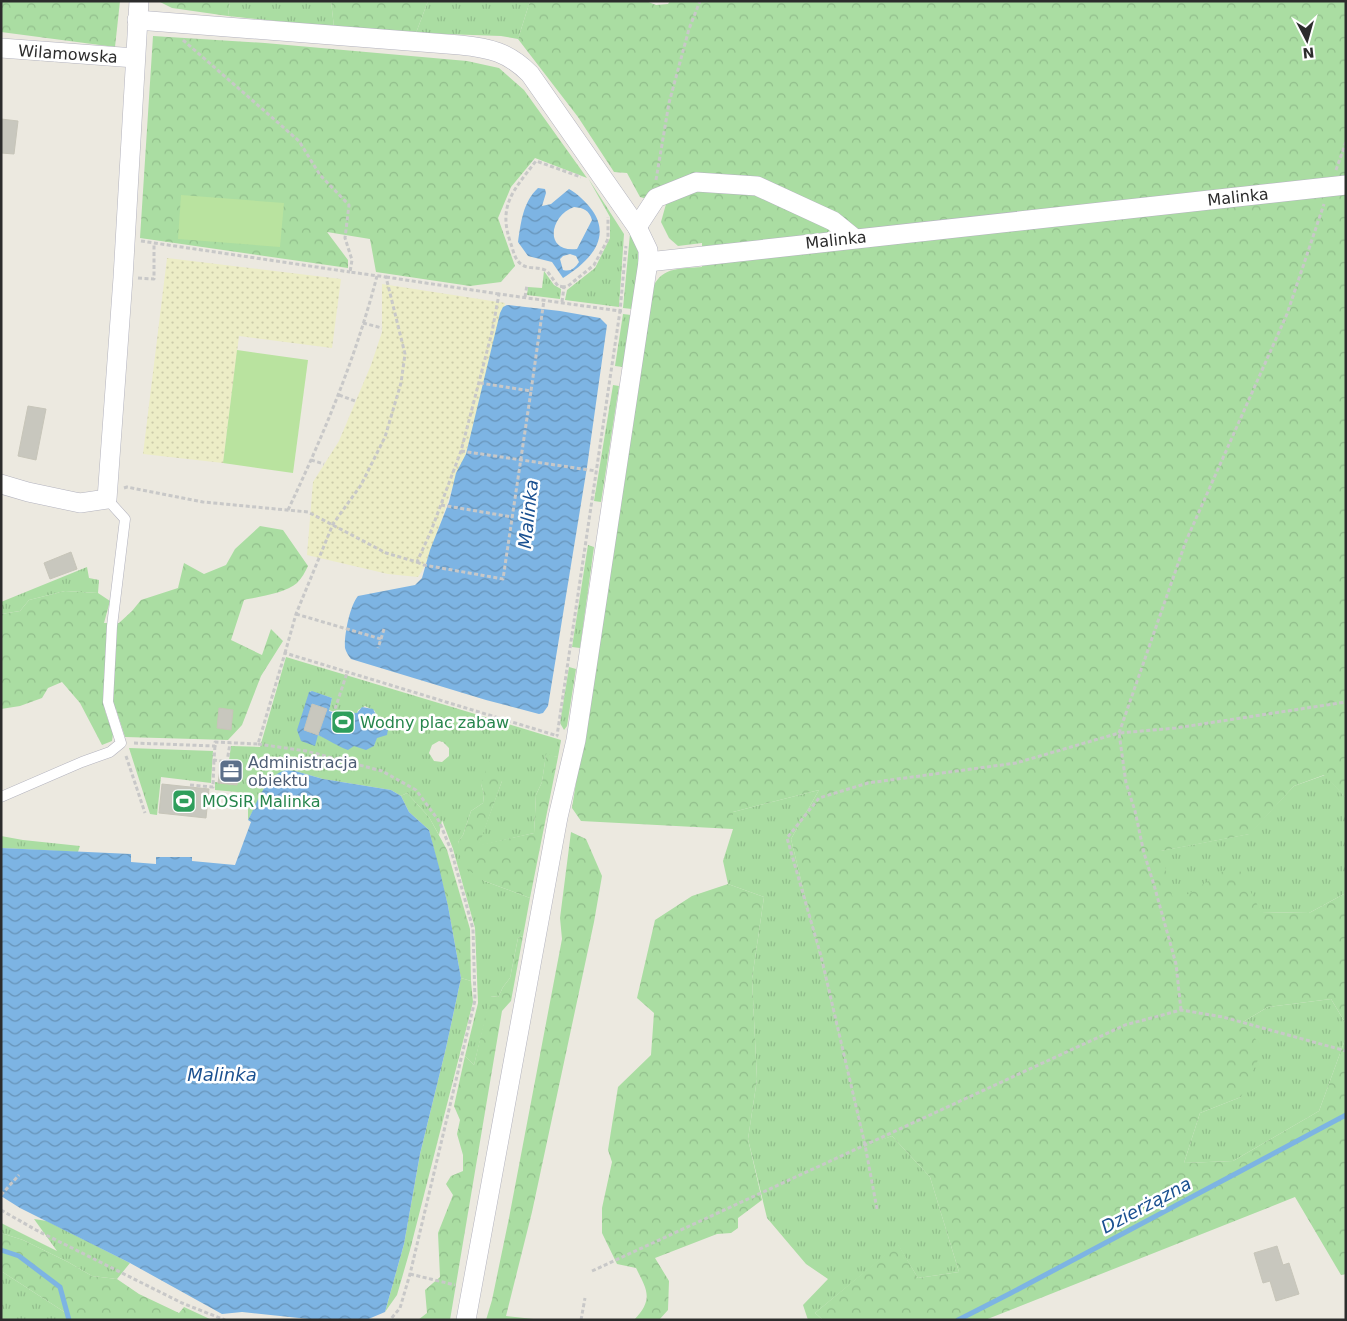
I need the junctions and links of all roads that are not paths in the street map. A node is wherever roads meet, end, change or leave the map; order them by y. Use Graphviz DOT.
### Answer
graph roads {
  1 [pos="138,11"];
  2 [pos="1,48"];
  3 [pos="135,58"];
  4 [pos="1338,186"];
  5 [pos="637,227"];
  6 [pos="854,238"];
  7 [pos="648,262"];
  8 [pos="1,484"];
  9 [pos="107,499"];
  10 [pos="1,797"];
  11 [pos="466,1320"];
  1 -- 3 [label="street"];
  1 -- 5 [label="street"];
  2 -- 3 [label="street, Wilamowska"];
  3 -- 9 [label="street"];
  4 -- 6 [label="street, Malinka"];
  5 -- 6 [label="street"];
  5 -- 7 [label="street"];
  6 -- 7 [label="street, Malinka"];
  7 -- 11 [label="street"];
  8 -- 9 [label="street"];
  9 -- 10 [label="lane"];
}
